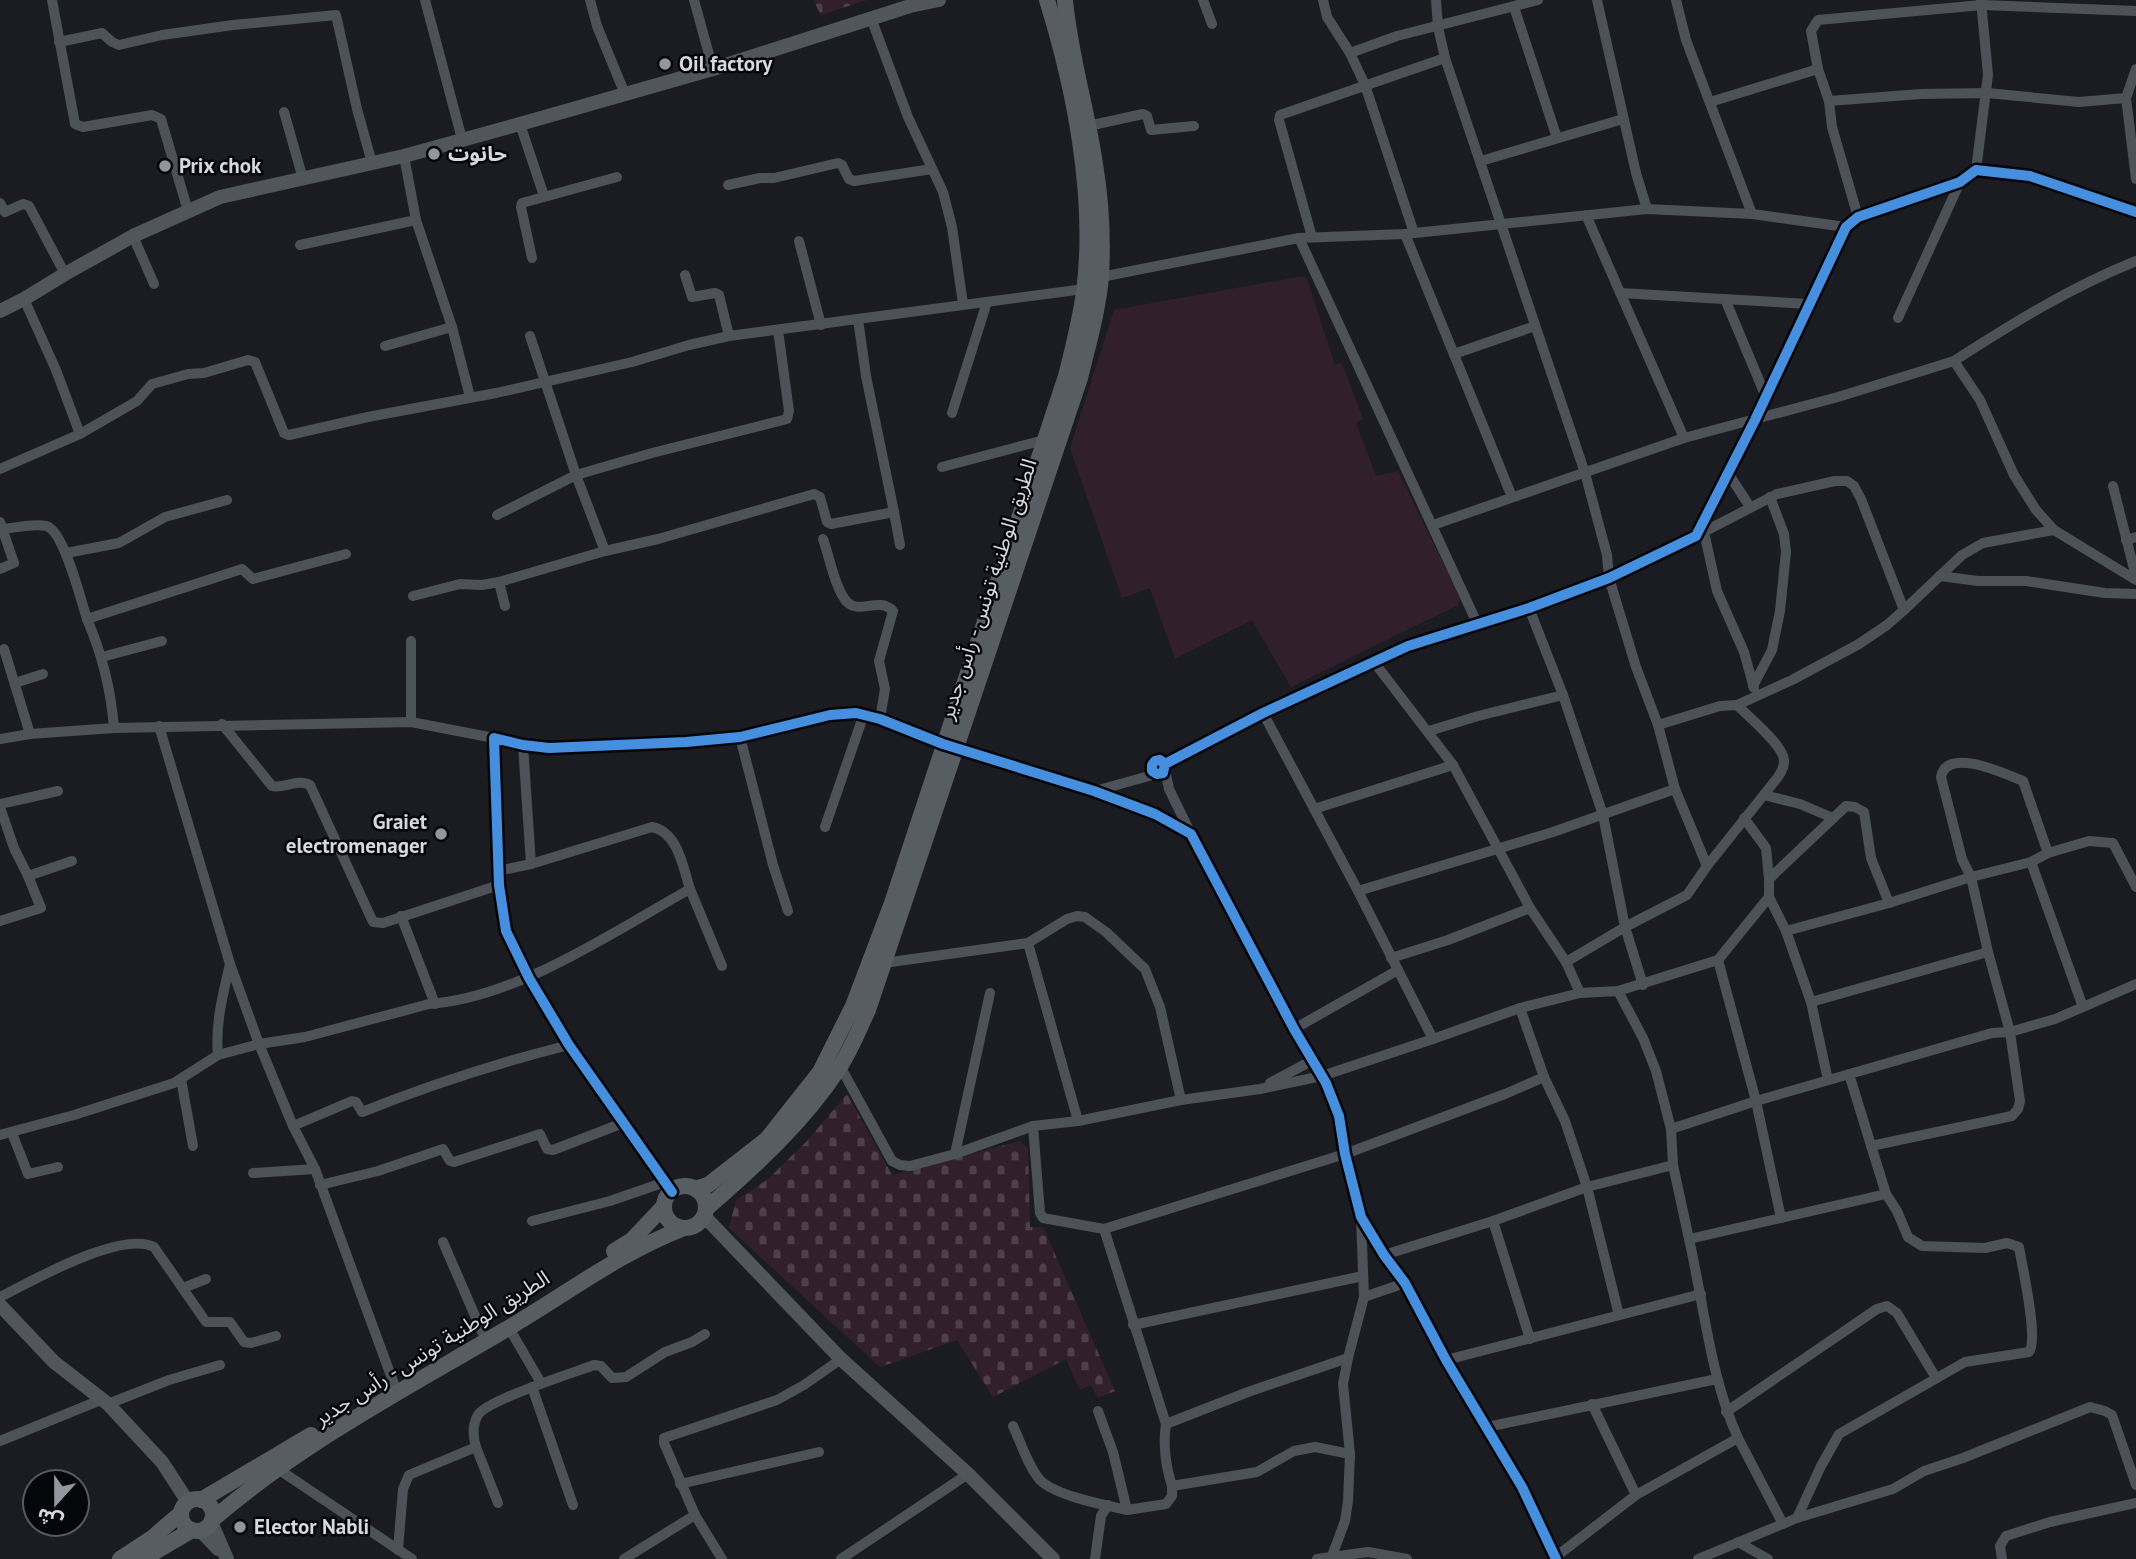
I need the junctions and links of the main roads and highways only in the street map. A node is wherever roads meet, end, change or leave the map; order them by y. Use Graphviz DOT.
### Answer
graph roads {
  1 [pos="1047,0"];
  2 [pos="1065,0"];
  3 [pos="950,746"];
  4 [pos="695,1189"];
  5 [pos="667,1193"];
  6 [pos="706,1212"];
  7 [pos="684,1228"];
  8 [pos="190,1505"];
  9 [pos="204,1525"];
  10 [pos="120,1559"];
  11 [pos="143,1559"];
  1 -- 3 [label="main road, الطريق الوطنية تونس - رأس جدير"];
  2 -- 3 [label="main road, الطريق الوطنية تونس - رأس جدير"];
  3 -- 4 [label="main road, الطريق الوطنية تونس - رأس جدير"];
  3 -- 6 [label="main road, الطريق الوطنية تونس - رأس جدير"];
  4 -- 5 [label="main road"];
  4 -- 6 [label="main road"];
  5 -- 7 [label="main road"];
  5 -- 8 [label="main road, الطريق الوطنية تونس - رأس جدير"];
  6 -- 7 [label="main road"];
  7 -- 9 [label="main road, الطريق الوطنية تونس - رأس جدير"];
  8 -- 9 [label="main road"];
  8 -- 9 [label="main road"];
  8 -- 10 [label="main road, الطريق الوطنية تونس - رأس جدير"];
  9 -- 11 [label="main road, الطريق الوطنية تونس - رأس جدير"];
}
